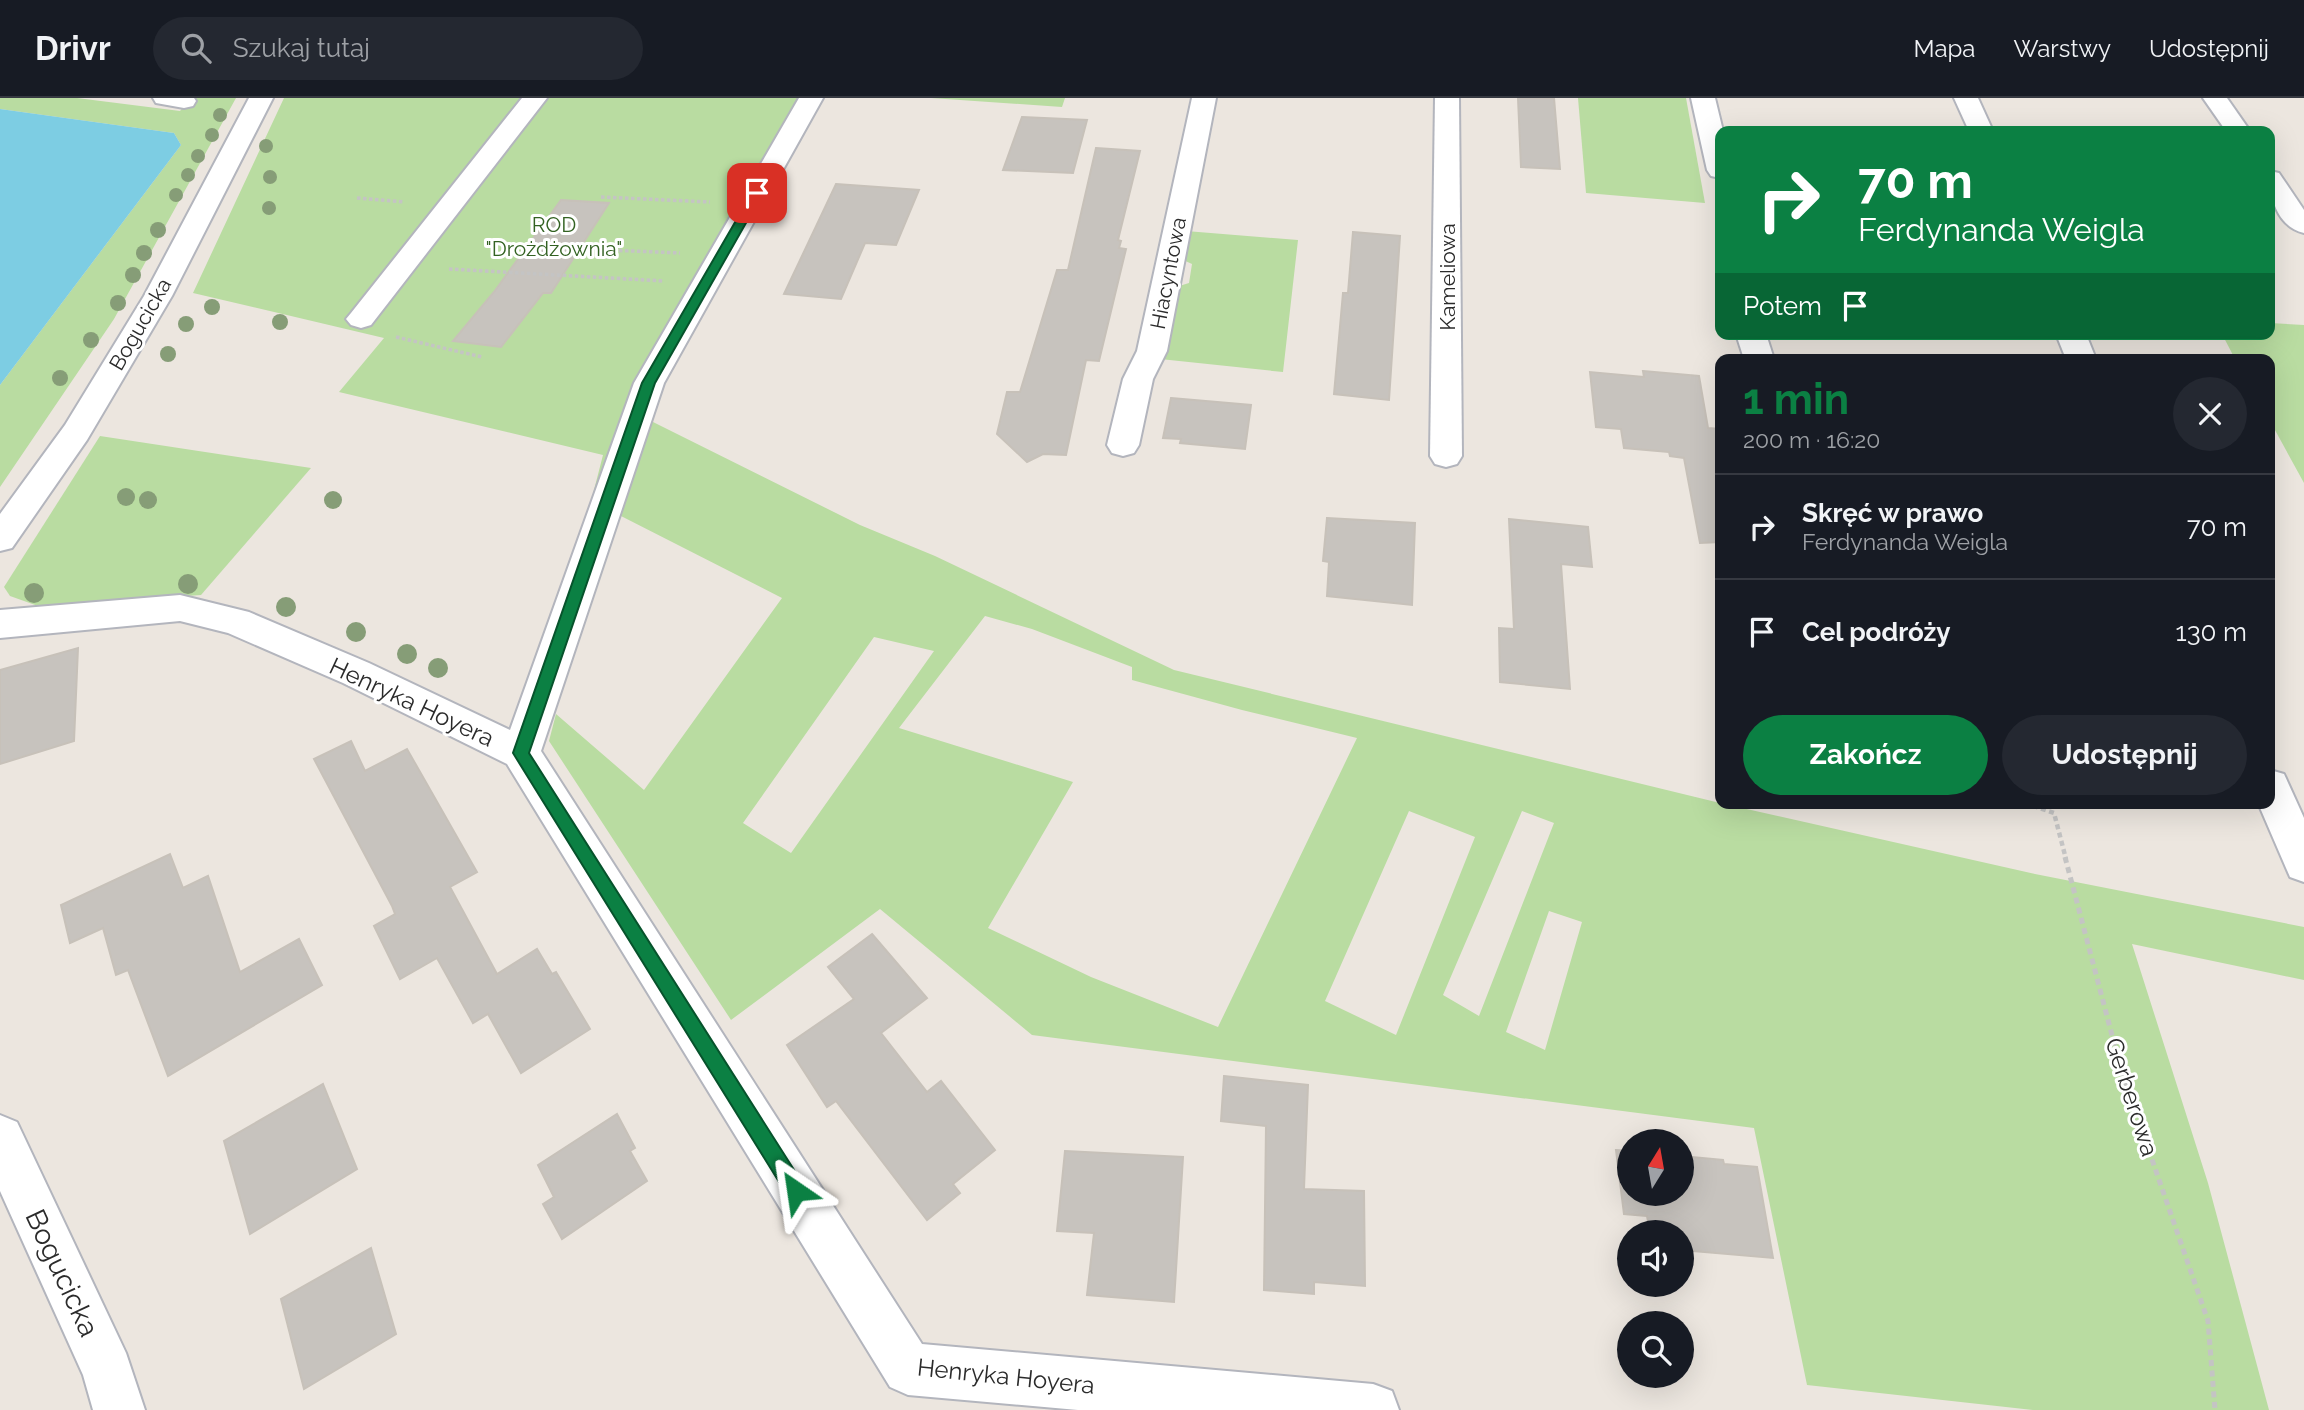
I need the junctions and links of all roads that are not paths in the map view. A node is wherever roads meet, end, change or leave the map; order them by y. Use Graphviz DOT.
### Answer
graph roads {
  1 [pos="261,98"];
  2 [pos="535,98"];
  3 [pos="811,98"];
  4 [pos="1204,98"];
  5 [pos="1447,98"];
  6 [pos="1703,98"];
  7 [pos="1966,98"];
  8 [pos="2216,98"];
  9 [pos="1979,126"];
  10 [pos="2235,126"];
  11 [pos="1715,149"];
  12 [pos="2275,186"];
  13 [pos="2301,223"];
  14 [pos="361,319"];
  15 [pos="1123,445"];
  16 [pos="1446,456"];
  17 [pos="0,539"];
  18 [pos="0,624"];
  19 [pos="521,753"];
  20 [pos="2275,797"];
  21 [pos="2304,864"];
  22 [pos="0,1138"];
  23 [pos="119,1410"];
  24 [pos="1373,1410"];
  1 -- 17 [label="street, Bogucicka"];
  2 -- 14 [label="street"];
  3 -- 19 [label="street"];
  4 -- 15 [label="street, Hiacyntowa"];
  5 -- 16 [label="street, Kameliowa"];
  6 -- 11 [label="street"];
  7 -- 9 [label="street"];
  8 -- 10 [label="street"];
  12 -- 13 [label="street"];
  18 -- 19 [label="street, Henryka Hoyera"];
  19 -- 24 [label="street, Henryka Hoyera"];
  20 -- 21 [label="street"];
  22 -- 23 [label="street, Bogucicka"];
}
